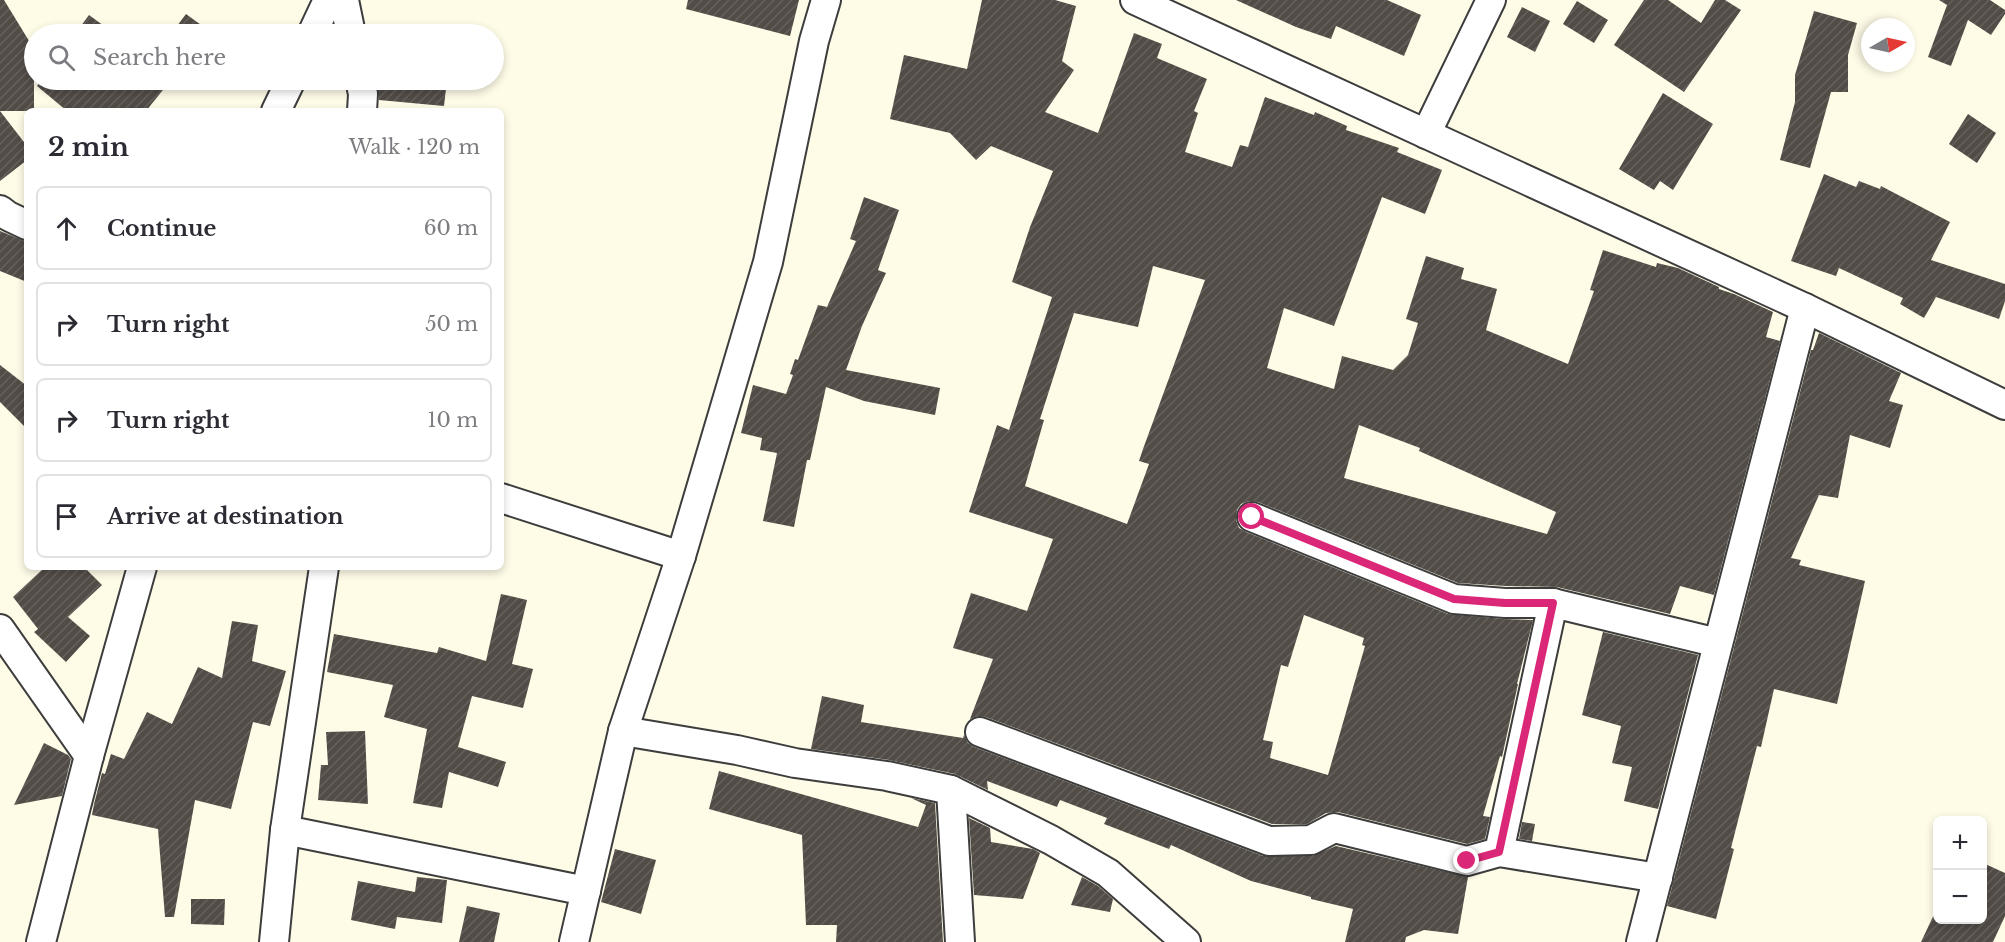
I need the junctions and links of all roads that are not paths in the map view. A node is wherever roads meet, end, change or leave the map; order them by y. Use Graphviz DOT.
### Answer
graph roads {
  1 [pos="328,0"];
  2 [pos="344,0"];
  3 [pos="826,0"];
  4 [pos="1135,0"];
  5 [pos="1491,0"];
  6 [pos="317,24"];
  7 [pos="349,24"];
  8 [pos="286,90"];
  9 [pos="362,90"];
  10 [pos="277,108"];
  11 [pos="363,108"];
  12 [pos="1425,134"];
  13 [pos="0,210"];
  14 [pos="24,224"];
  15 [pos="1805,308"];
  16 [pos="2005,405"];
  17 [pos="504,499"];
  18 [pos="1252,517"];
  19 [pos="681,556"];
  20 [pos="141,570"];
  21 [pos="324,570"];
  22 [pos="1553,603"];
  23 [pos="0,629"];
  24 [pos="1718,643"];
  25 [pos="623,731"];
  26 [pos="981,732"];
  27 [pos="89,756"];
  28 [pos="951,790"];
  29 [pos="285,830"];
  30 [pos="1499,852"];
  31 [pos="1658,878"];
  32 [pos="586,891"];
  33 [pos="580,941"];
  34 [pos="41,942"];
  35 [pos="274,942"];
  36 [pos="960,942"];
  37 [pos="1186,942"];
  38 [pos="1641,942"];
  1 -- 6 [label="street"];
  2 -- 7 [label="street"];
  3 -- 19 [label="street"];
  4 -- 12 [label="street"];
  5 -- 12 [label="street"];
  8 -- 10 [label="street"];
  9 -- 11 [label="street"];
  12 -- 15 [label="street"];
  13 -- 14 [label="street"];
  15 -- 16 [label="street"];
  15 -- 24 [label="street"];
  17 -- 19 [label="street"];
  18 -- 22 [label="street"];
  19 -- 25 [label="street"];
  20 -- 27 [label="street"];
  21 -- 29 [label="street"];
  22 -- 24 [label="street"];
  22 -- 30 [label="street"];
  23 -- 27 [label="street"];
  24 -- 31 [label="street"];
  25 -- 28 [label="street"];
  25 -- 32 [label="street"];
  26 -- 30 [label="street"];
  27 -- 34 [label="street"];
  28 -- 36 [label="street"];
  28 -- 37 [label="street"];
  29 -- 32 [label="street"];
  29 -- 35 [label="street"];
  30 -- 31 [label="street"];
  31 -- 38 [label="street"];
  32 -- 33 [label="street"];
}
